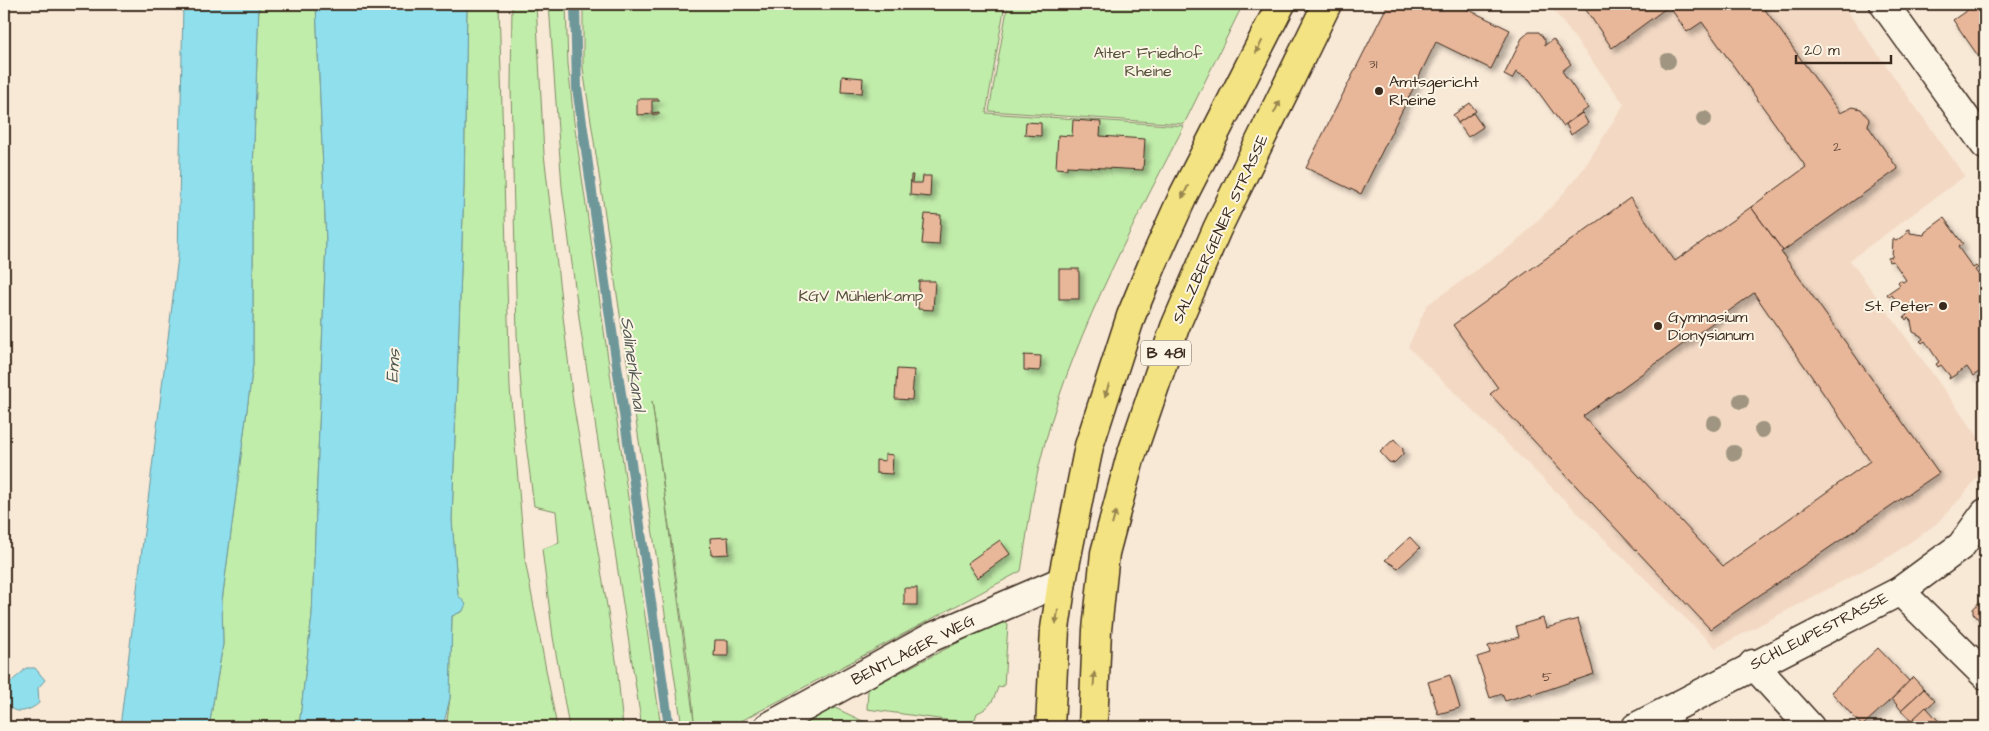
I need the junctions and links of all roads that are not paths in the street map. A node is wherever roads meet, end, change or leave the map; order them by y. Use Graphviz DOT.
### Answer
graph roads {
  1 [pos="1281,4"];
  2 [pos="1327,4"];
  3 [pos="1884,4"];
  4 [pos="1983,135"];
  5 [pos="1985,513"];
  6 [pos="1062,581"];
  7 [pos="1900,591"];
  8 [pos="1754,664"];
  9 [pos="1985,675"];
  10 [pos="768,727"];
  11 [pos="1050,727"];
  12 [pos="1093,727"];
  13 [pos="1636,727"];
  14 [pos="1810,727"];
  1 -- 6 [label="main road, B 481, one-way"];
  12 -- 2 [label="main road, SALZBERGENER STRASSE / B 481, one-way"];
  3 -- 4 [label="street"];
  5 -- 7 [label="street, SCHLEUPESTRASSE"];
  6 -- 10 [label="street, BENTLAGER WEG"];
  6 -- 11 [label="main road, B 481, one-way"];
  7 -- 8 [label="street, SCHLEUPESTRASSE"];
  7 -- 9 [label="street"];
  8 -- 13 [label="street, SCHLEUPESTRASSE"];
  8 -- 14 [label="street"];
}
